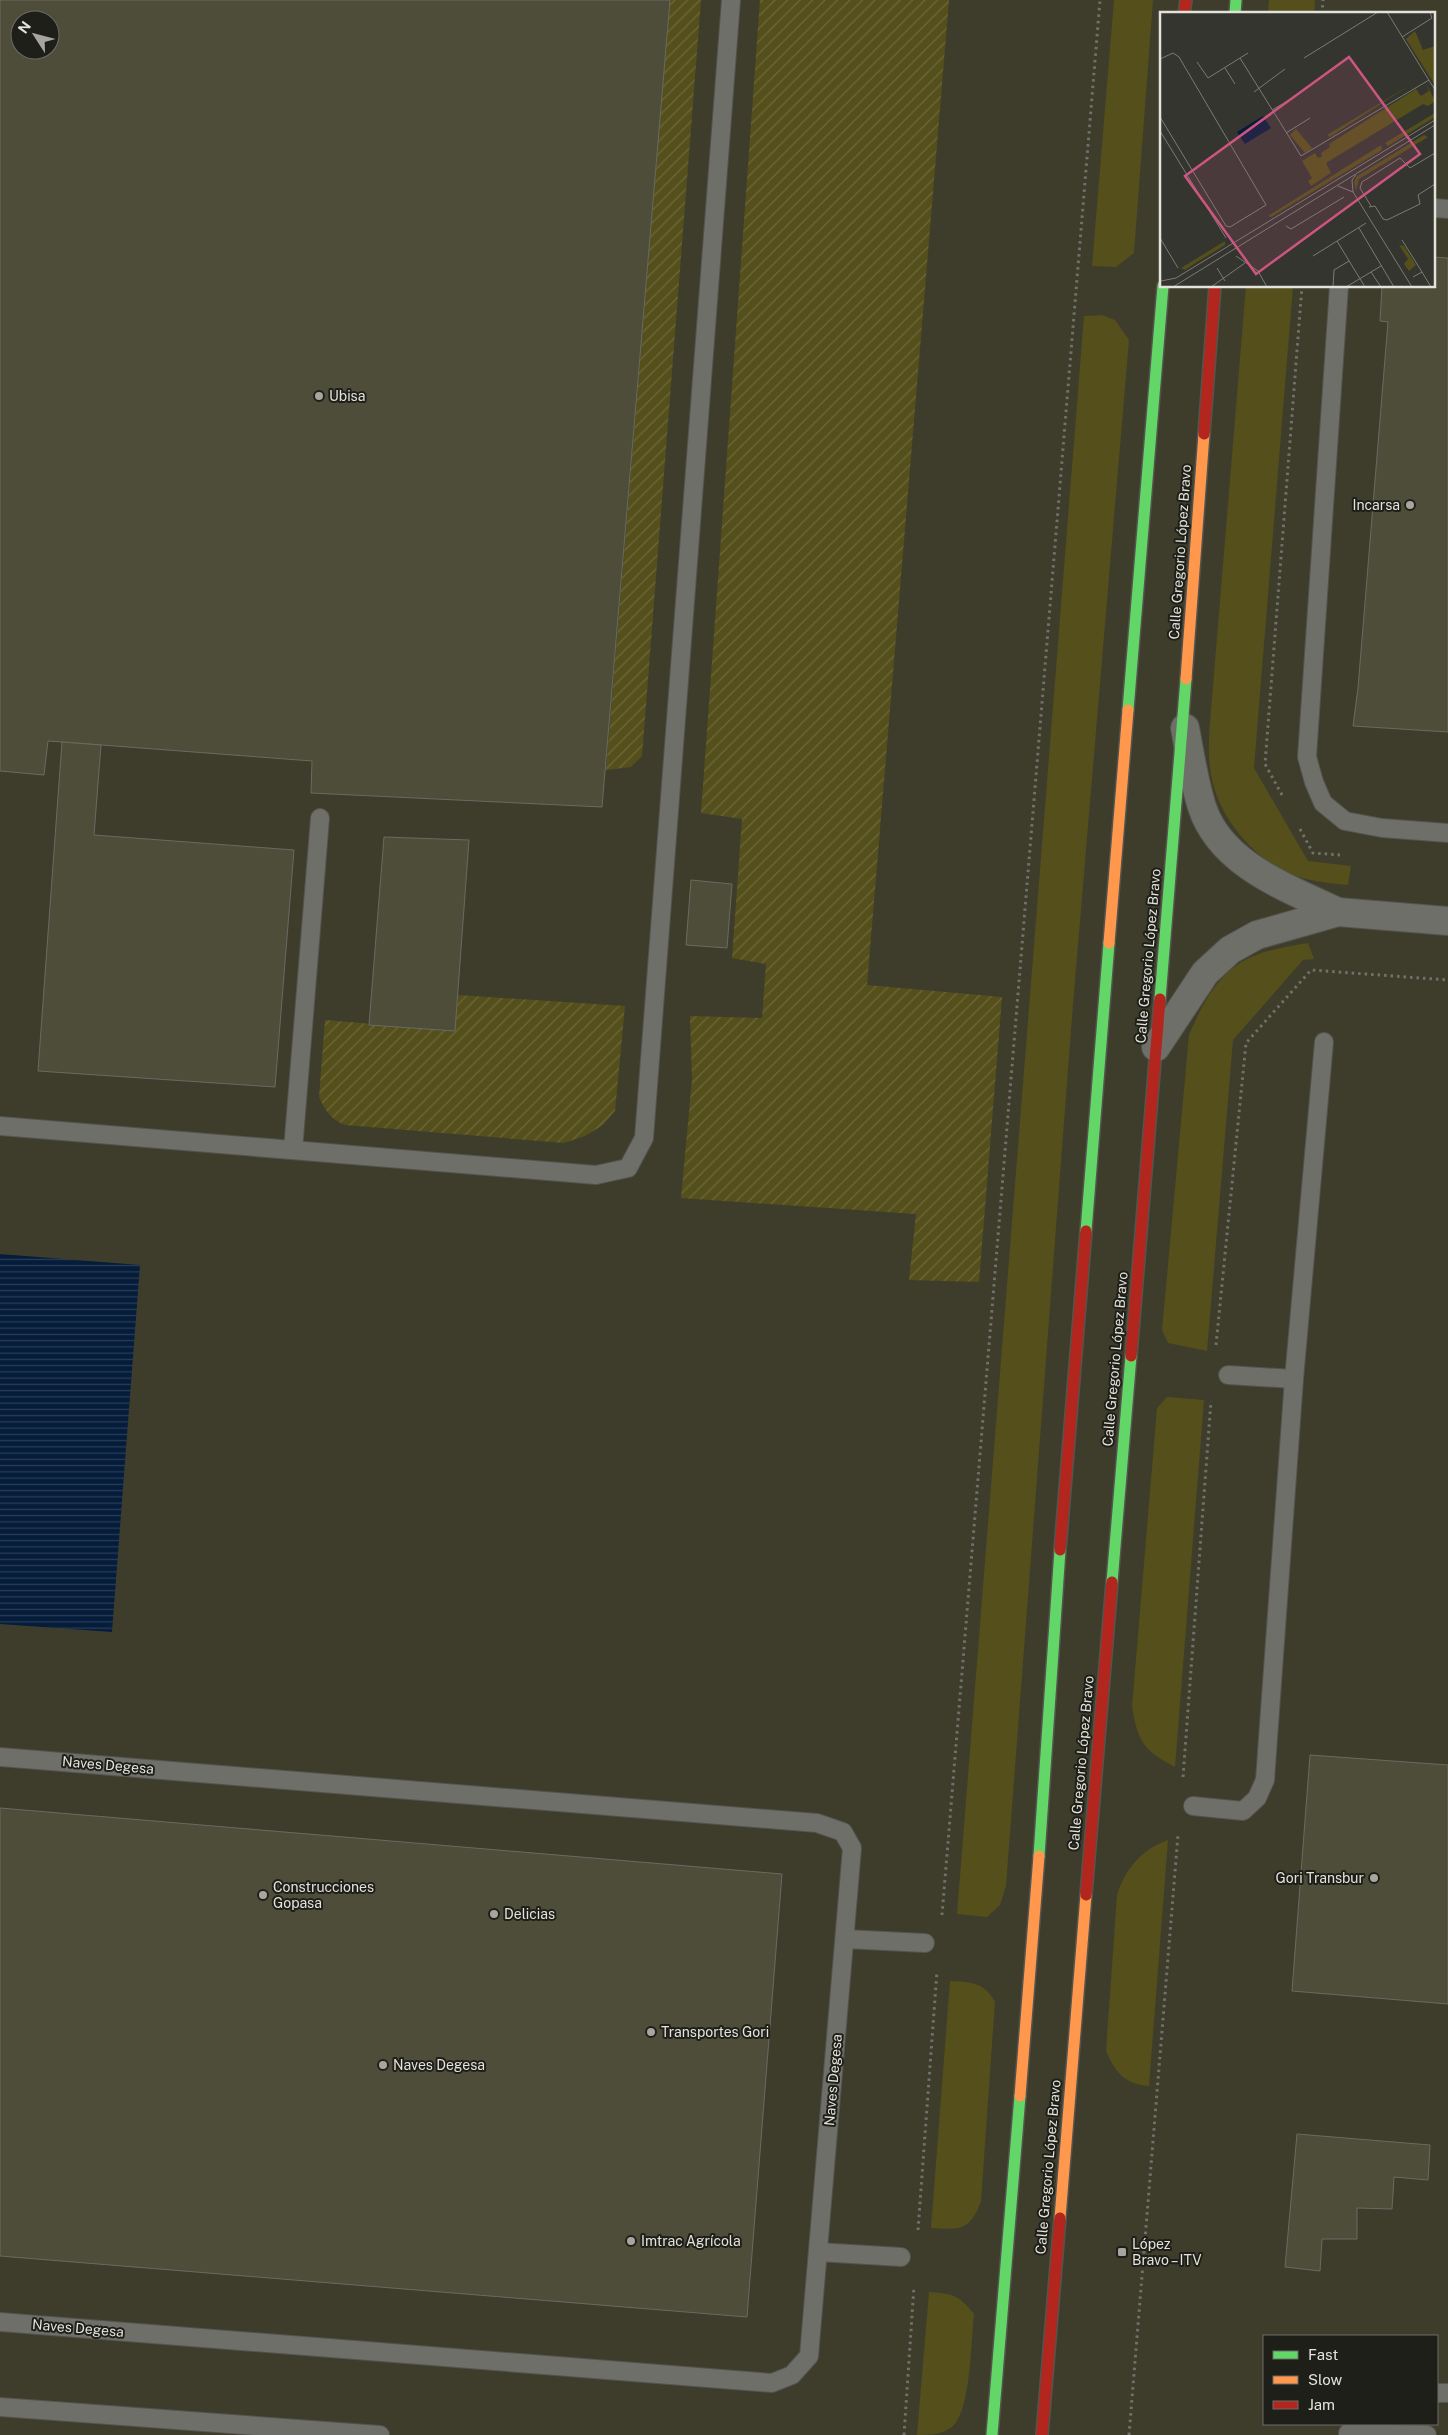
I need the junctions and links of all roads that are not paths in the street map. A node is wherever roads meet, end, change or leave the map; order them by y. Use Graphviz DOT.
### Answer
graph roads {
  1 [pos="731,0"];
  2 [pos="1162,288"];
  3 [pos="1215,288"];
  4 [pos="1339,288"];
  5 [pos="1183,718"];
  6 [pos="320,818"];
  7 [pos="1448,833"];
  8 [pos="1338,912"];
  9 [pos="1448,921"];
  10 [pos="1324,1042"];
  11 [pos="1156,1047"];
  12 [pos="0,1126"];
  13 [pos="293,1150"];
  14 [pos="1228,1374"];
  15 [pos="1294,1379"];
  16 [pos="0,1757"];
  17 [pos="1193,1806"];
  18 [pos="845,1939"];
  19 [pos="925,1943"];
  20 [pos="818,2252"];
  21 [pos="901,2257"];
  22 [pos="0,2322"];
  23 [pos="0,2407"];
  24 [pos="1364,2425"];
  25 [pos="1345,2434"];
  26 [pos="380,2435"];
  27 [pos="992,2435"];
  28 [pos="1042,2435"];
  29 [pos="1427,2435"];
  1 -- 13 [label="lane"];
  2 -- 27 [label="main road"];
  3 -- 5 [label="main road, Calle Gregorio López Bravo"];
  4 -- 7 [label="lane"];
  5 -- 8 [label="street"];
  5 -- 11 [label="main road, Calle Gregorio López Bravo"];
  6 -- 13 [label="lane"];
  8 -- 9 [label="street"];
  8 -- 11 [label="street"];
  10 -- 15 [label="lane"];
  11 -- 28 [label="main road, Calle Gregorio López Bravo"];
  12 -- 13 [label="lane"];
  14 -- 15 [label="lane"];
  15 -- 17 [label="lane"];
  16 -- 18 [label="lane, Naves Degesa"];
  18 -- 19 [label="lane"];
  18 -- 20 [label="lane, Naves Degesa"];
  20 -- 21 [label="lane"];
  20 -- 22 [label="lane, Naves Degesa"];
  23 -- 26 [label="lane"];
  24 -- 25 [label="lane"];
  25 -- 29 [label="lane"];
}
